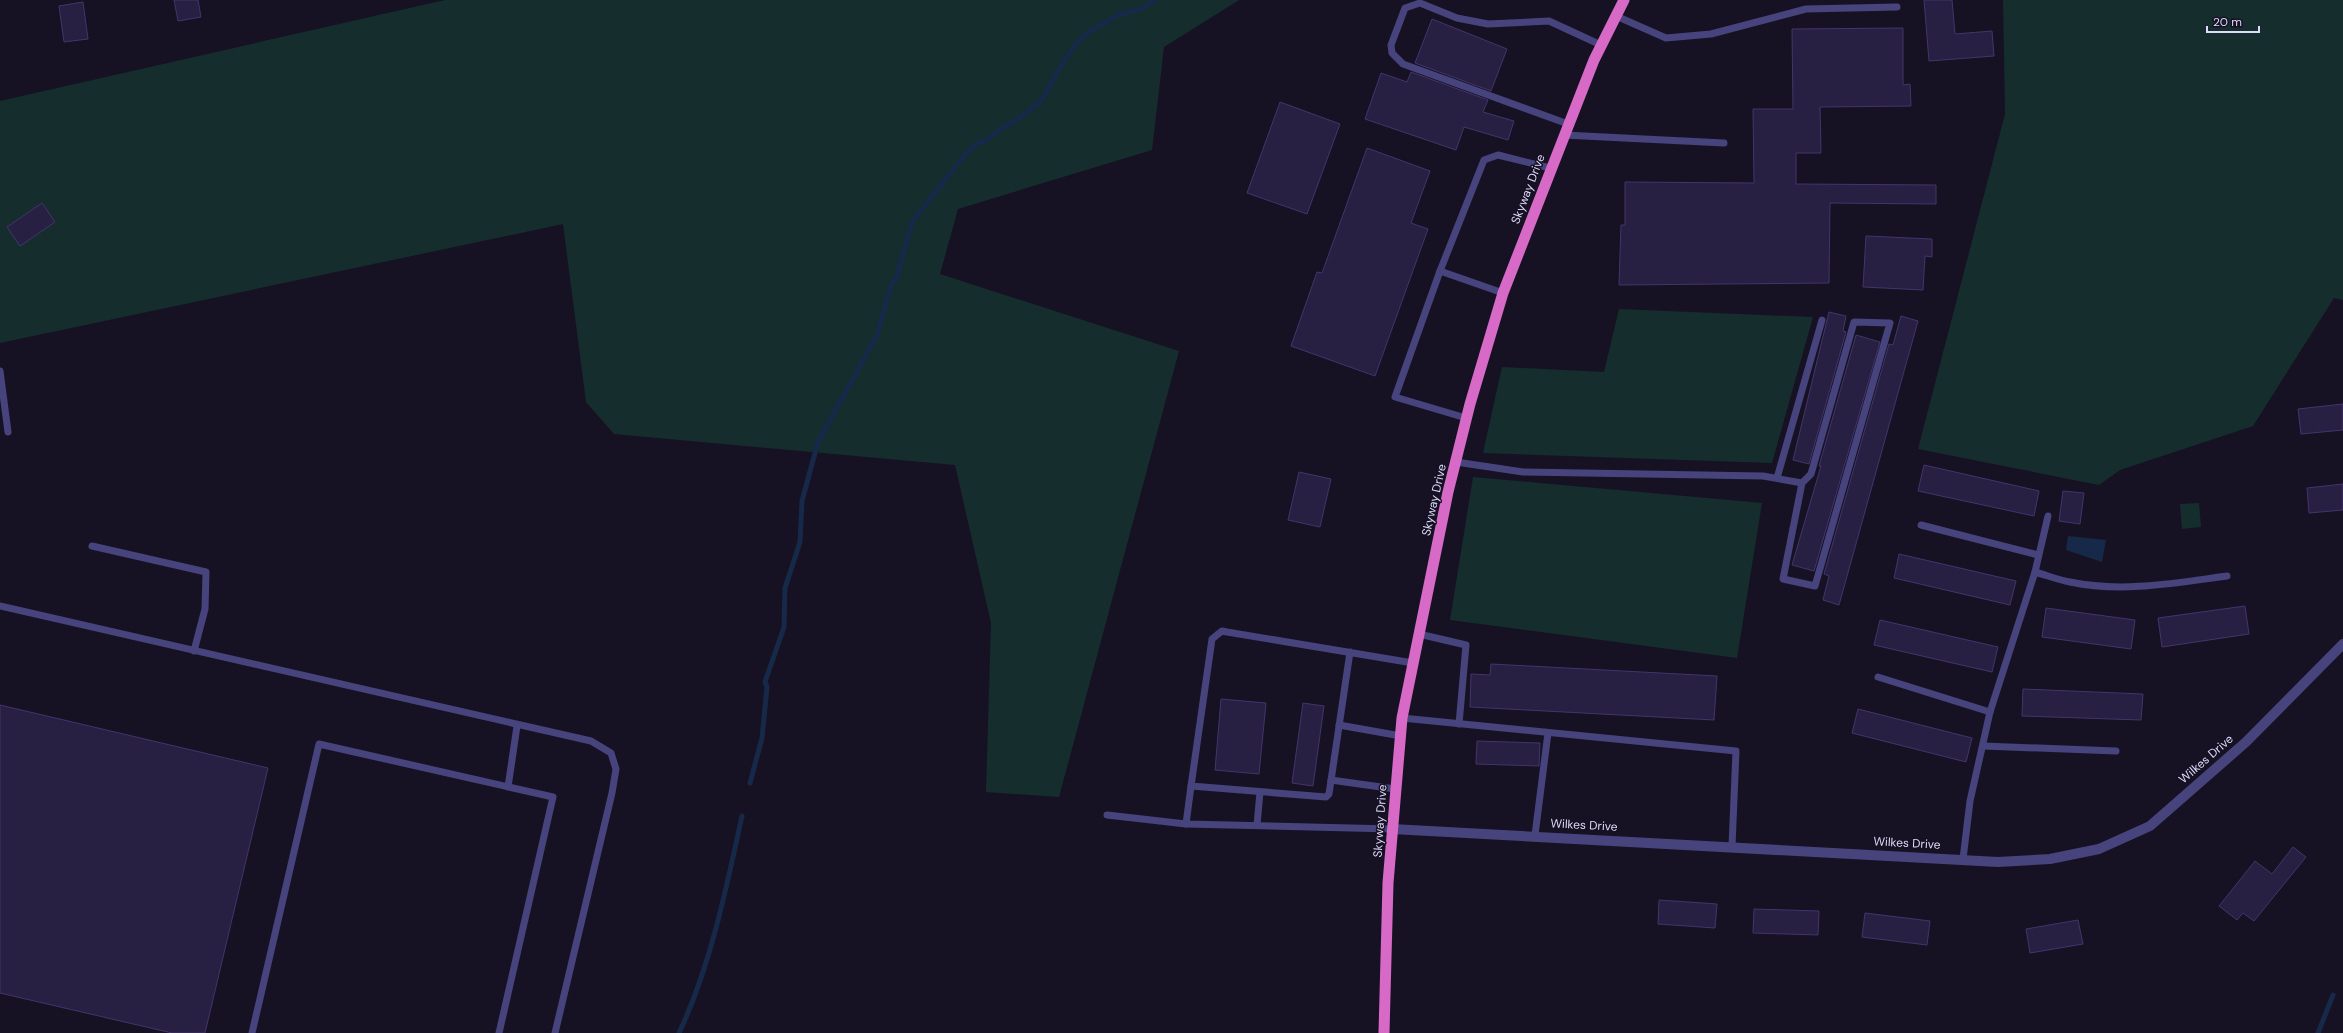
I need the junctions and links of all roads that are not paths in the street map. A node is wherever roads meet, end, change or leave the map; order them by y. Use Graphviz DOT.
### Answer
graph roads {
  1 [pos="1624,0"];
  2 [pos="1897,7"];
  3 [pos="1616,16"];
  4 [pos="1602,45"];
  5 [pos="1568,124"];
  6 [pos="1564,135"];
  7 [pos="1724,143"];
  8 [pos="1550,168"];
  9 [pos="1440,271"];
  10 [pos="1503,293"];
  11 [pos="1822,320"];
  12 [pos="0,371"];
  13 [pos="1466,418"];
  14 [pos="8,432"];
  15 [pos="1456,462"];
  16 [pos="1777,478"];
  17 [pos="1802,483"];
  18 [pos="2048,516"];
  19 [pos="1921,525"];
  20 [pos="92,546"];
  21 [pos="2038,555"];
  22 [pos="2035,572"];
  23 [pos="2227,576"];
  24 [pos="0,606"];
  25 [pos="1419,634"];
  26 [pos="2343,644"];
  27 [pos="194,652"];
  28 [pos="1350,652"];
  29 [pos="1413,663"];
  30 [pos="1878,677"];
  31 [pos="1990,712"];
  32 [pos="1402,718"];
  33 [pos="1459,724"];
  34 [pos="1339,725"];
  35 [pos="517,726"];
  36 [pos="1548,733"];
  37 [pos="1401,736"];
  38 [pos="1983,746"];
  39 [pos="2116,752"];
  40 [pos="1331,780"];
  41 [pos="1190,786"];
  42 [pos="508,787"];
  43 [pos="1395,789"];
  44 [pos="1260,792"];
  45 [pos="1107,815"];
  46 [pos="1186,824"];
  47 [pos="1257,826"];
  48 [pos="1392,828"];
  49 [pos="1535,835"];
  50 [pos="1732,846"];
  51 [pos="1963,859"];
  52 [pos="252,1033"];
  53 [pos="499,1033"];
  54 [pos="555,1033"];
  55 [pos="1384,1033"];
  1 -- 3 [label="highway, Skyway Drive"];
  2 -- 3 [label="lane"];
  3 -- 4 [label="highway, Skyway Drive"];
  4 -- 5 [label="highway, Skyway Drive"];
  4 -- 5 [label="lane"];
  5 -- 6 [label="highway, Skyway Drive"];
  6 -- 7 [label="lane"];
  6 -- 8 [label="highway, Skyway Drive"];
  8 -- 9 [label="lane"];
  8 -- 10 [label="highway, Skyway Drive"];
  9 -- 10 [label="lane"];
  9 -- 13 [label="lane"];
  10 -- 13 [label="highway, Skyway Drive"];
  11 -- 16 [label="lane"];
  12 -- 14 [label="lane"];
  13 -- 15 [label="highway, Skyway Drive"];
  15 -- 16 [label="lane"];
  15 -- 25 [label="highway, Skyway Drive"];
  16 -- 17 [label="lane"];
  17 -- 17 [label="lane"];
  18 -- 21 [label="lane"];
  19 -- 21 [label="lane"];
  20 -- 27 [label="lane"];
  21 -- 22 [label="lane"];
  22 -- 23 [label="lane"];
  22 -- 31 [label="lane"];
  24 -- 27 [label="lane"];
  25 -- 29 [label="highway, Skyway Drive"];
  25 -- 33 [label="lane"];
  26 -- 51 [label="street, Wilkes Drive"];
  27 -- 35 [label="lane"];
  28 -- 29 [label="lane"];
  28 -- 34 [label="lane"];
  28 -- 41 [label="lane"];
  29 -- 32 [label="highway, Skyway Drive"];
  30 -- 31 [label="lane"];
  31 -- 38 [label="lane"];
  32 -- 33 [label="lane"];
  32 -- 37 [label="highway, Skyway Drive"];
  33 -- 36 [label="lane"];
  34 -- 37 [label="lane"];
  34 -- 40 [label="lane"];
  35 -- 42 [label="lane"];
  35 -- 54 [label="lane"];
  36 -- 49 [label="lane"];
  36 -- 50 [label="lane"];
  37 -- 43 [label="highway, Skyway Drive"];
  38 -- 39 [label="lane"];
  38 -- 51 [label="lane"];
  40 -- 43 [label="lane"];
  40 -- 44 [label="lane"];
  41 -- 44 [label="lane"];
  41 -- 46 [label="lane"];
  42 -- 52 [label="lane"];
  42 -- 53 [label="lane"];
  43 -- 48 [label="highway, Skyway Drive"];
  44 -- 47 [label="lane"];
  45 -- 46 [label="lane"];
  46 -- 47 [label="lane"];
  47 -- 48 [label="lane"];
  48 -- 49 [label="street, Wilkes Drive"];
  48 -- 55 [label="highway, Skyway Drive"];
  49 -- 50 [label="street, Wilkes Drive"];
  50 -- 51 [label="street, Wilkes Drive"];
}
